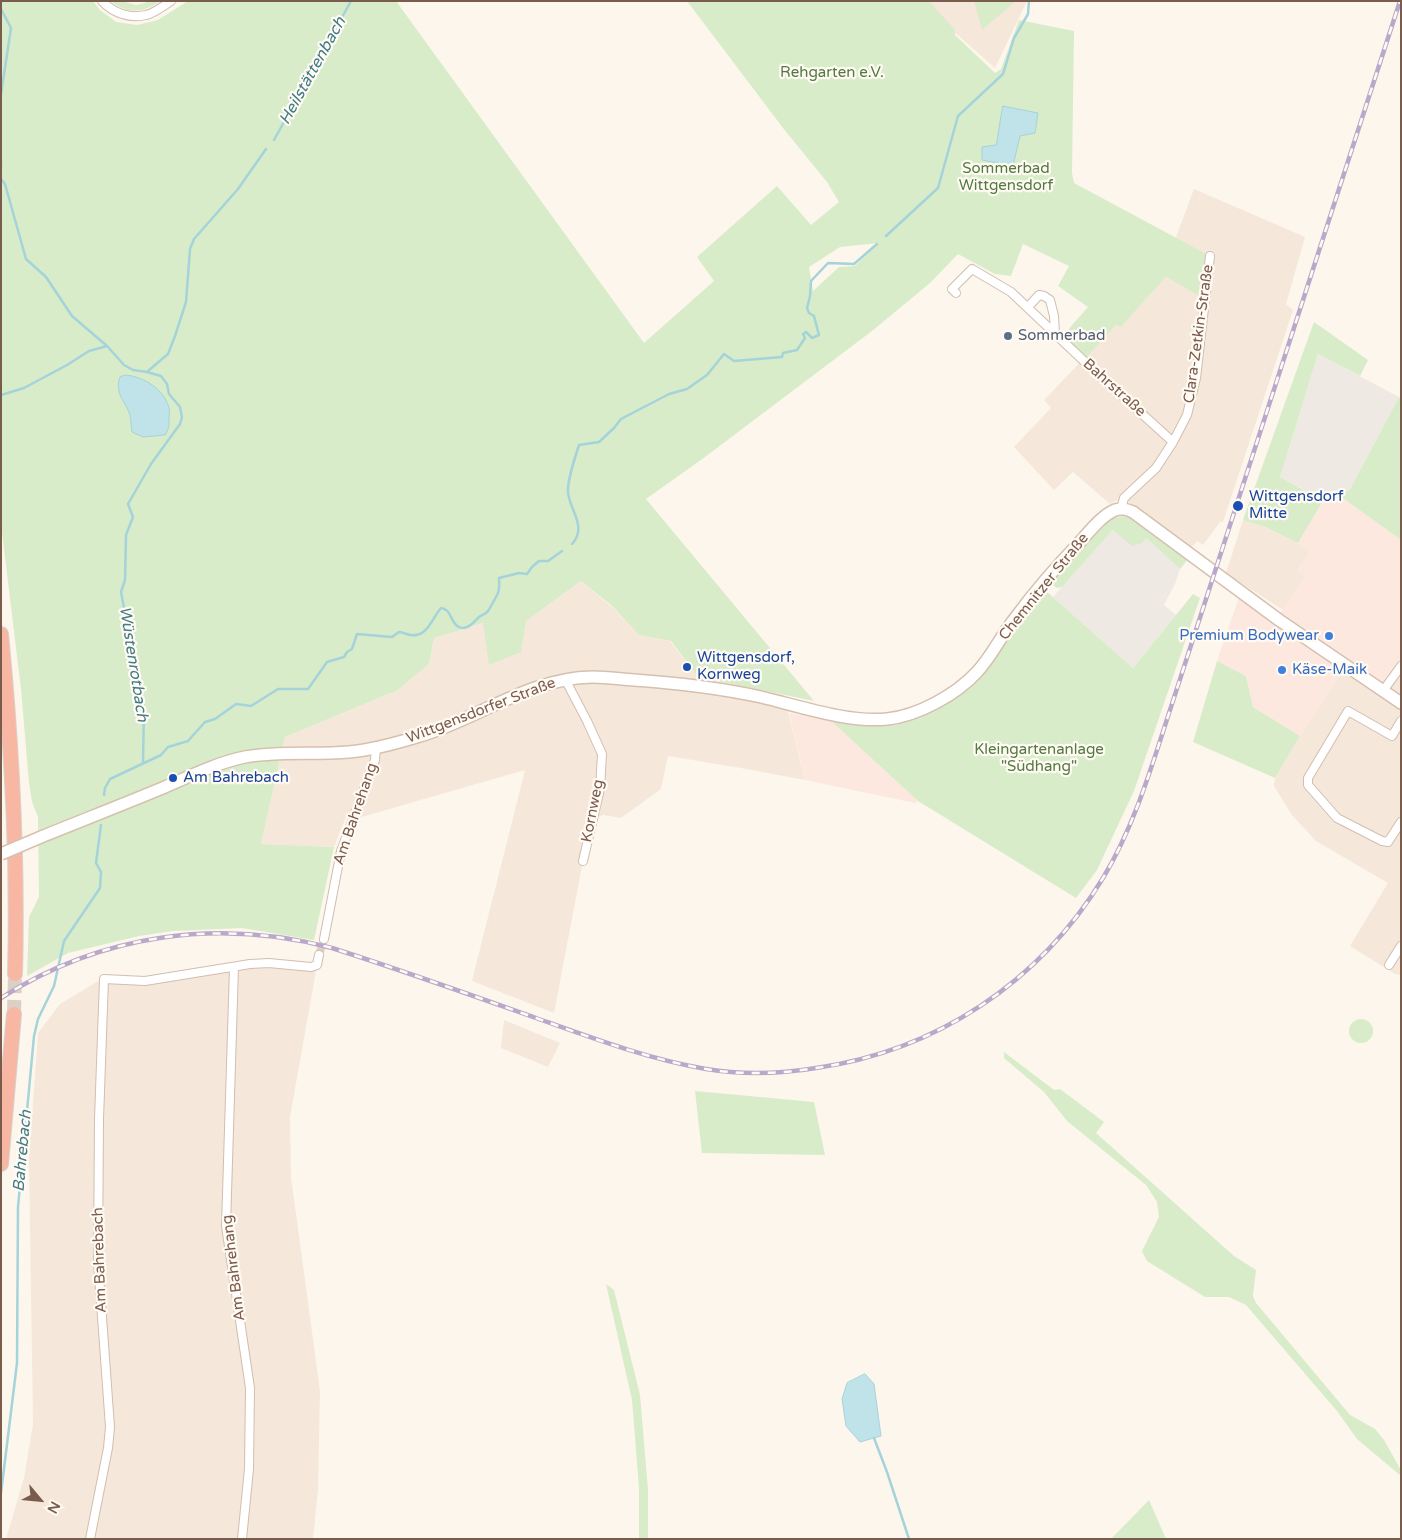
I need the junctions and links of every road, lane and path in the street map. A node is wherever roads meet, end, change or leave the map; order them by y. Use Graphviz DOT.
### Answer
graph roads {
  1 [pos="102,1"];
  2 [pos="171,1"];
  3 [pos="1210,256"];
  4 [pos="956,292"];
  5 [pos="1028,307"];
  6 [pos="1055,334"];
  7 [pos="1173,442"];
  8 [pos="1121,509"];
  9 [pos="1,634"];
  10 [pos="1401,666"];
  11 [pos="565,679"];
  12 [pos="650,681"];
  13 [pos="1382,691"];
  14 [pos="1401,703"];
  15 [pos="1401,721"];
  16 [pos="376,748"];
  17 [pos="1401,822"];
  18 [pos="1,854"];
  19 [pos="583,861"];
  20 [pos="324,939"];
  21 [pos="1401,946"];
  22 [pos="319,955"];
  23 [pos="1389,965"];
  24 [pos="234,967"];
  25 [pos="15,974"];
  26 [pos="14,1014"];
  27 [pos="1,1164"];
  28 [pos="90,1539"];
  29 [pos="242,1539"];
  1 -- 2 [label="street"];
  3 -- 7 [label="street, Clara-Zetkin-Straße"];
  4 -- 5 [label="street, Bahrstraße"];
  5 -- 6 [label="street, Bahrstraße"];
  5 -- 6 [label="street"];
  6 -- 7 [label="street, Bahrstraße"];
  7 -- 8 [label="street, Clara-Zetkin-Straße"];
  8 -- 12 [label="street, Chemnitzer Straße"];
  8 -- 13 [label="street"];
  9 -- 25 [label="highway"];
  10 -- 13 [label="street"];
  11 -- 12 [label="street, Wittgensdorfer Straße"];
  11 -- 16 [label="street, Wittgensdorfer Straße"];
  11 -- 19 [label="street, Kornweg"];
  13 -- 14 [label="street"];
  15 -- 17 [label="street"];
  16 -- 18 [label="street, Wittgensdorfer Straße, bridge"];
  16 -- 20 [label="street, Am Bahrehang"];
  21 -- 23 [label="street"];
  22 -- 24 [label="street"];
  24 -- 28 [label="street, Am Bahrebach"];
  24 -- 29 [label="street, Am Bahrehang"];
  26 -- 27 [label="highway"];
}
